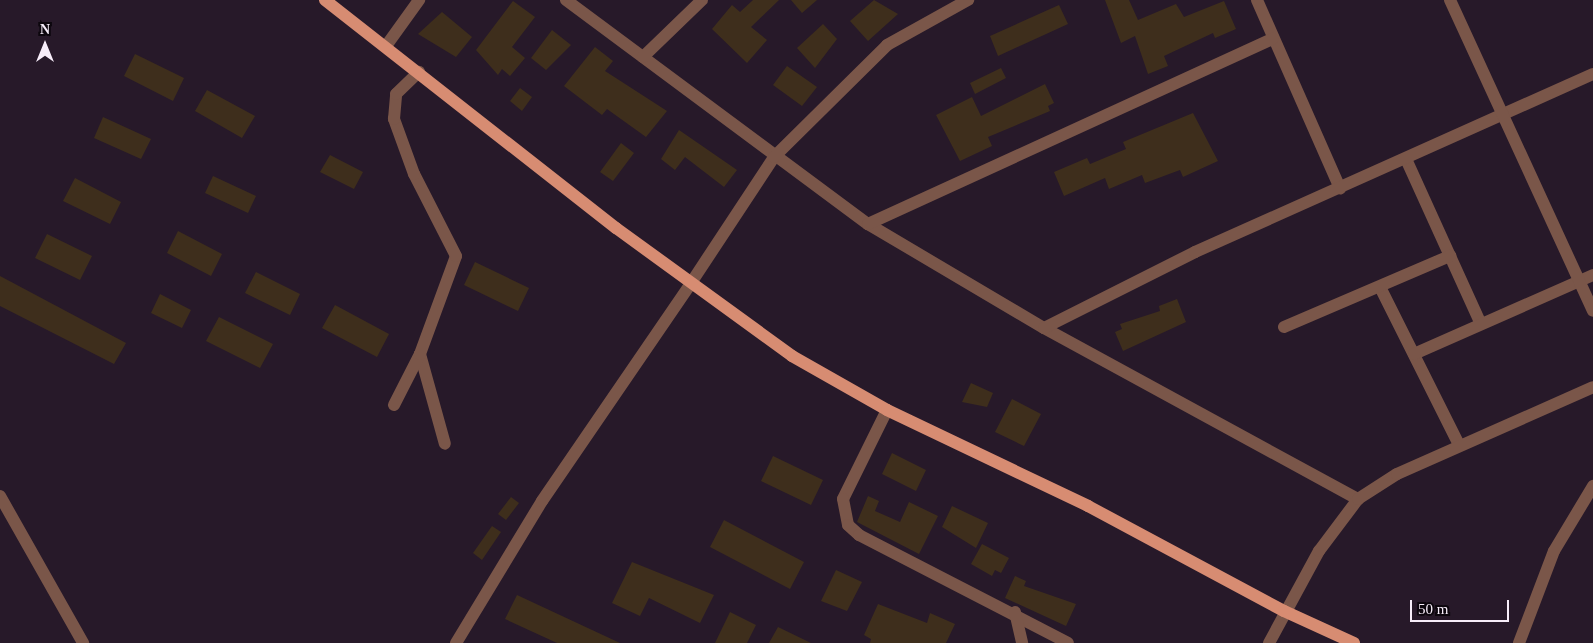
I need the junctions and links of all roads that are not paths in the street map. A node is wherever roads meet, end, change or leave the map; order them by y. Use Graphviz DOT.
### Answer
graph roads {
  1 [pos="326,0"];
  2 [pos="419,0"];
  3 [pos="566,0"];
  4 [pos="702,0"];
  5 [pos="968,0"];
  6 [pos="1257,0"];
  7 [pos="1450,0"];
  8 [pos="1273,39"];
  9 [pos="386,46"];
  10 [pos="643,57"];
  11 [pos="419,72"];
  12 [pos="1593,74"];
  13 [pos="1501,116"];
  14 [pos="774,157"];
  15 [pos="1406,159"];
  16 [pos="1340,188"];
  17 [pos="868,224"];
  18 [pos="1450,256"];
  19 [pos="1593,275"];
  20 [pos="1579,282"];
  21 [pos="691,283"];
  22 [pos="1380,287"];
  23 [pos="1593,311"];
  24 [pos="1481,324"];
  25 [pos="1284,327"];
  26 [pos="1044,328"];
  27 [pos="420,354"];
  28 [pos="1414,354"];
  29 [pos="1593,387"];
  30 [pos="394,405"];
  31 [pos="887,410"];
  32 [pos="445,444"];
  33 [pos="1459,445"];
  34 [pos="1593,486"];
  35 [pos="0,496"];
  36 [pos="1358,499"];
  37 [pos="1015,612"];
  38 [pos="1284,612"];
  39 [pos="83,643"];
  40 [pos="456,643"];
  41 [pos="1022,643"];
  42 [pos="1068,643"];
  43 [pos="1269,643"];
  44 [pos="1354,643"];
  45 [pos="1519,643"];
  1 -- 9 [label="main road"];
  2 -- 9 [label="street"];
  3 -- 10 [label="street"];
  4 -- 10 [label="street"];
  5 -- 14 [label="street"];
  6 -- 8 [label="street"];
  7 -- 13 [label="street"];
  8 -- 16 [label="street"];
  8 -- 17 [label="street"];
  9 -- 11 [label="main road"];
  10 -- 14 [label="street"];
  11 -- 21 [label="main road"];
  11 -- 27 [label="street"];
  12 -- 13 [label="street"];
  13 -- 15 [label="street"];
  13 -- 20 [label="street"];
  14 -- 17 [label="street"];
  14 -- 21 [label="street"];
  15 -- 16 [label="street"];
  15 -- 18 [label="street"];
  16 -- 26 [label="street"];
  17 -- 26 [label="street"];
  18 -- 22 [label="street"];
  18 -- 24 [label="street"];
  19 -- 20 [label="street"];
  20 -- 23 [label="street"];
  20 -- 24 [label="street"];
  21 -- 31 [label="main road"];
  21 -- 40 [label="street"];
  22 -- 25 [label="street"];
  22 -- 28 [label="street"];
  24 -- 28 [label="street"];
  26 -- 36 [label="street"];
  27 -- 30 [label="street"];
  27 -- 32 [label="street"];
  28 -- 33 [label="street"];
  29 -- 33 [label="street"];
  31 -- 37 [label="street"];
  31 -- 38 [label="main road"];
  33 -- 36 [label="street"];
  34 -- 45 [label="street"];
  35 -- 39 [label="street"];
  36 -- 38 [label="street"];
  37 -- 41 [label="street"];
  37 -- 42 [label="street"];
  38 -- 43 [label="street"];
  38 -- 44 [label="main road"];
}
